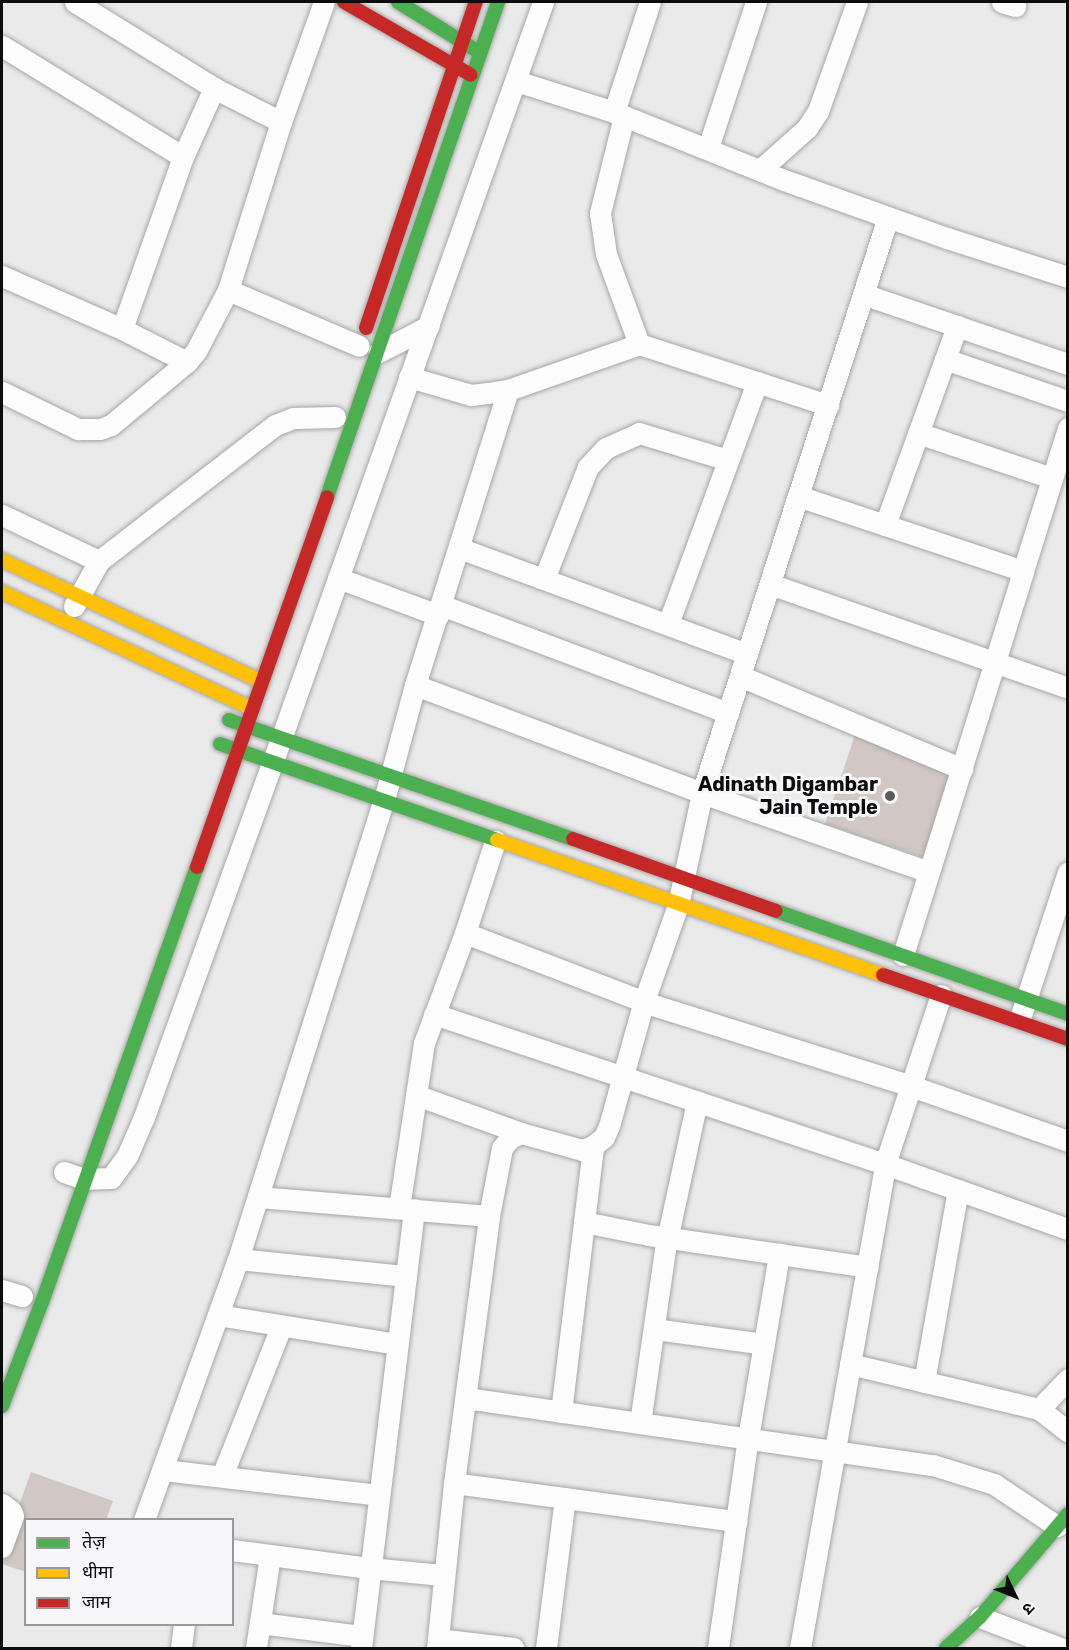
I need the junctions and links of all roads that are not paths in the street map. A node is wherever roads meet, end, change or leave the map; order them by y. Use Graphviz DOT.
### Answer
graph roads {
  1 [pos="324,2"];
  2 [pos="344,2"];
  3 [pos="398,2"];
  4 [pos="476,2"];
  5 [pos="498,2"];
  6 [pos="543,2"];
  7 [pos="650,2"];
  8 [pos="756,2"];
  9 [pos="857,2"];
  10 [pos="84,4"];
  11 [pos="463,43"];
  12 [pos="2,46"];
  13 [pos="482,53"];
  14 [pos="454,66"];
  15 [pos="474,77"];
  16 [pos="516,81"];
  17 [pos="214,88"];
  18 [pos="619,114"];
  19 [pos="281,122"];
  20 [pos="708,148"];
  21 [pos="183,158"];
  22 [pos="771,173"];
  23 [pos="888,217"];
  24 [pos="2,276"];
  25 [pos="1068,277"];
  26 [pos="228,290"];
  27 [pos="863,294"];
  28 [pos="957,326"];
  29 [pos="122,329"];
  30 [pos="426,334"];
  31 [pos="639,344"];
  32 [pos="365,352"];
  33 [pos="945,359"];
  34 [pos="187,362"];
  35 [pos="1068,364"];
  36 [pos="413,370"];
  37 [pos="757,382"];
  38 [pos="508,390"];
  39 [pos="2,392"];
  40 [pos="1068,401"];
  41 [pos="828,405"];
  42 [pos="334,417"];
  43 [pos="1068,428"];
  44 [pos="918,433"];
  45 [pos="728,460"];
  46 [pos="1052,478"];
  47 [pos="798,496"];
  48 [pos="2,515"];
  49 [pos="885,525"];
  50 [pos="459,548"];
  51 [pos="2,560"];
  52 [pos="99,561"];
  53 [pos="1023,571"];
  54 [pos="338,578"];
  55 [pos="544,579"];
  56 [pos="770,584"];
  57 [pos="2,592"];
  58 [pos="78,596"];
  59 [pos="439,610"];
  60 [pos="67,621"];
  61 [pos="668,624"];
  62 [pos="747,654"];
  63 [pos="995,662"];
  64 [pos="247,669"];
  65 [pos="740,676"];
  66 [pos="262,682"];
  67 [pos="415,685"];
  68 [pos="1068,688"];
  69 [pos="235,702"];
  70 [pos="253,709"];
  71 [pos="728,713"];
  72 [pos="229,720"];
  73 [pos="247,726"];
  74 [pos="282,739"];
  75 [pos="239,752"];
  76 [pos="272,763"];
  77 [pos="962,769"];
  78 [pos="391,774"];
  79 [pos="702,793"];
  80 [pos="384,800"];
  81 [pos="495,841"];
  82 [pos="929,872"];
  83 [pos="1068,872"];
  84 [pos="682,878"];
  85 [pos="678,905"];
  86 [pos="465,933"];
  87 [pos="903,955"];
  88 [pos="941,995"];
  89 [pos="1026,999"];
  90 [pos="645,1001"];
  91 [pos="434,1014"];
  92 [pos="1068,1014"];
  93 [pos="1019,1022"];
  94 [pos="1068,1039"];
  95 [pos="623,1076"];
  96 [pos="911,1086"];
  97 [pos="416,1095"];
  98 [pos="697,1101"];
  99 [pos="521,1133"];
  100 [pos="1068,1141"];
  101 [pos="593,1146"];
  102 [pos="885,1164"];
  103 [pos="70,1179"];
  104 [pos="958,1190"];
  105 [pos="258,1197"];
  106 [pos="407,1208"];
  107 [pos="489,1216"];
  108 [pos="584,1222"];
  109 [pos="1068,1229"];
  110 [pos="667,1237"];
  111 [pos="779,1254"];
  112 [pos="238,1259"];
  113 [pos="868,1268"];
  114 [pos="406,1276"];
  115 [pos="218,1315"];
  116 [pos="280,1327"];
  117 [pos="655,1329"];
  118 [pos="397,1344"];
  119 [pos="764,1344"];
  120 [pos="850,1364"];
  121 [pos="1068,1379"];
  122 [pos="924,1382"];
  123 [pos="466,1398"];
  124 [pos="2,1407"];
  125 [pos="1039,1409"];
  126 [pos="561,1412"];
  127 [pos="640,1423"];
  128 [pos="1068,1432"];
  129 [pos="748,1438"];
  130 [pos="833,1450"];
  131 [pos="163,1470"];
  132 [pos="222,1476"];
  133 [pos="454,1483"];
  134 [pos="379,1495"];
  135 [pos="565,1498"];
  136 [pos="2,1504"];
  137 [pos="145,1518"];
  138 [pos="1062,1520"];
  139 [pos="736,1521"];
  140 [pos="2,1547"];
  141 [pos="234,1550"];
  142 [pos="270,1555"];
  143 [pos="369,1568"];
  144 [pos="443,1575"];
  145 [pos="980,1617"];
  146 [pos="260,1623"];
  147 [pos="184,1626"];
  148 [pos="362,1642"];
  149 [pos="437,1644"];
  150 [pos="1068,1645"];
  151 [pos="181,1648"];
  152 [pos="256,1648"];
  153 [pos="513,1648"];
  154 [pos="546,1648"];
  155 [pos="718,1648"];
  156 [pos="800,1648"];
  157 [pos="946,1648"];
  158 [pos="1062,1648"];
  1 -- 19 [label="street"];
  2 -- 14 [label="street"];
  3 -- 11 [label="street"];
  4 -- 11 [label="street"];
  5 -- 13 [label="street"];
  6 -- 16 [label="street"];
  7 -- 18 [label="street"];
  8 -- 20 [label="street"];
  9 -- 22 [label="street"];
  10 -- 17 [label="street"];
  11 -- 13 [label="street"];
  11 -- 14 [label="street"];
  12 -- 21 [label="street"];
  13 -- 15 [label="street"];
  14 -- 15 [label="street"];
  14 -- 32 [label="street"];
  15 -- 32 [label="street"];
  16 -- 18 [label="street"];
  16 -- 30 [label="street"];
  17 -- 19 [label="street"];
  17 -- 21 [label="street"];
  18 -- 20 [label="street"];
  18 -- 31 [label="street"];
  19 -- 26 [label="street"];
  20 -- 22 [label="street"];
  21 -- 29 [label="street"];
  22 -- 23 [label="street"];
  23 -- 25 [label="street"];
  23 -- 27 [label="street"];
  24 -- 29 [label="street"];
  26 -- 32 [label="street"];
  26 -- 34 [label="street"];
  27 -- 28 [label="street"];
  27 -- 41 [label="street"];
  28 -- 33 [label="street"];
  28 -- 35 [label="street"];
  29 -- 34 [label="street"];
  30 -- 32 [label="street"];
  30 -- 36 [label="street"];
  31 -- 37 [label="street"];
  31 -- 38 [label="street"];
  32 -- 66 [label="street"];
  33 -- 40 [label="street"];
  33 -- 44 [label="street"];
  34 -- 39 [label="street"];
  36 -- 38 [label="street"];
  36 -- 54 [label="street"];
  37 -- 41 [label="street"];
  37 -- 45 [label="street"];
  38 -- 50 [label="street"];
  41 -- 47 [label="street"];
  42 -- 52 [label="street"];
  43 -- 46 [label="street"];
  44 -- 46 [label="street"];
  44 -- 49 [label="street"];
  45 -- 55 [label="street"];
  45 -- 61 [label="street"];
  46 -- 53 [label="street"];
  47 -- 49 [label="street"];
  47 -- 56 [label="street"];
  48 -- 52 [label="street"];
  49 -- 53 [label="street"];
  50 -- 55 [label="street"];
  50 -- 59 [label="street"];
  51 -- 58 [label="street"];
  52 -- 58 [label="street"];
  53 -- 63 [label="street"];
  54 -- 59 [label="street"];
  54 -- 74 [label="street"];
  55 -- 61 [label="street"];
  56 -- 62 [label="street"];
  56 -- 63 [label="street"];
  57 -- 60 [label="street"];
  58 -- 60 [label="street"];
  58 -- 64 [label="street"];
  59 -- 67 [label="street"];
  59 -- 71 [label="street"];
  60 -- 69 [label="street"];
  61 -- 62 [label="street"];
  62 -- 65 [label="street"];
  63 -- 68 [label="street"];
  63 -- 77 [label="street"];
  64 -- 66 [label="street"];
  64 -- 69 [label="street"];
  65 -- 71 [label="street"];
  65 -- 77 [label="street"];
  66 -- 70 [label="street"];
  67 -- 78 [label="street"];
  67 -- 79 [label="street"];
  69 -- 70 [label="street"];
  69 -- 72 [label="street"];
  70 -- 73 [label="street"];
  71 -- 79 [label="street"];
  72 -- 73 [label="street"];
  72 -- 75 [label="street"];
  73 -- 74 [label="street"];
  73 -- 75 [label="street"];
  74 -- 76 [label="street"];
  74 -- 78 [label="street"];
  75 -- 76 [label="street"];
  75 -- 103 [label="street"];
  76 -- 80 [label="street"];
  76 -- 103 [label="street"];
  77 -- 82 [label="street"];
  78 -- 80 [label="street"];
  78 -- 84 [label="street"];
  79 -- 82 [label="street"];
  79 -- 84 [label="street"];
  80 -- 81 [label="street"];
  80 -- 105 [label="street"];
  81 -- 85 [label="street"];
  81 -- 86 [label="street"];
  82 -- 87 [label="street"];
  83 -- 89 [label="street"];
  84 -- 85 [label="street"];
  84 -- 87 [label="street"];
  85 -- 88 [label="street"];
  85 -- 90 [label="street"];
  86 -- 90 [label="street"];
  86 -- 91 [label="street"];
  87 -- 89 [label="street"];
  88 -- 93 [label="street"];
  88 -- 96 [label="street"];
  89 -- 92 [label="street"];
  89 -- 93 [label="street"];
  90 -- 95 [label="street"];
  90 -- 96 [label="street"];
  91 -- 95 [label="street"];
  91 -- 97 [label="street"];
  93 -- 94 [label="street"];
  95 -- 98 [label="street"];
  95 -- 101 [label="street"];
  96 -- 100 [label="street"];
  96 -- 102 [label="street"];
  97 -- 99 [label="street"];
  97 -- 106 [label="street"];
  98 -- 102 [label="street"];
  98 -- 110 [label="street"];
  99 -- 101 [label="street"];
  99 -- 107 [label="street"];
  101 -- 108 [label="street"];
  102 -- 104 [label="street"];
  102 -- 113 [label="street"];
  103 -- 124 [label="street"];
  104 -- 109 [label="street"];
  104 -- 122 [label="street"];
  105 -- 106 [label="street"];
  105 -- 112 [label="street"];
  106 -- 107 [label="street"];
  106 -- 114 [label="street"];
  107 -- 123 [label="street"];
  108 -- 110 [label="street"];
  108 -- 126 [label="street"];
  110 -- 111 [label="street"];
  110 -- 117 [label="street"];
  111 -- 113 [label="street"];
  111 -- 119 [label="street"];
  112 -- 114 [label="street"];
  112 -- 115 [label="street"];
  113 -- 120 [label="street"];
  114 -- 118 [label="street"];
  115 -- 116 [label="street"];
  115 -- 131 [label="street"];
  116 -- 118 [label="street"];
  116 -- 132 [label="street"];
  117 -- 119 [label="street"];
  117 -- 127 [label="street"];
  118 -- 134 [label="street"];
  119 -- 129 [label="street"];
  120 -- 122 [label="street"];
  120 -- 130 [label="street"];
  121 -- 125 [label="street"];
  122 -- 125 [label="street"];
  123 -- 126 [label="street"];
  123 -- 133 [label="street"];
  125 -- 128 [label="street"];
  126 -- 127 [label="street"];
  127 -- 129 [label="street"];
  129 -- 130 [label="street"];
  129 -- 139 [label="street"];
  130 -- 138 [label="street"];
  130 -- 156 [label="street"];
  131 -- 132 [label="street"];
  131 -- 137 [label="street"];
  132 -- 134 [label="street"];
  133 -- 135 [label="street"];
  133 -- 144 [label="street"];
  134 -- 143 [label="street"];
  135 -- 139 [label="street"];
  135 -- 154 [label="street"];
  136 -- 140 [label="street"];
  138 -- 145 [label="street"];
  139 -- 155 [label="street"];
  141 -- 142 [label="street"];
  142 -- 143 [label="street"];
  142 -- 146 [label="street"];
  143 -- 144 [label="street"];
  143 -- 148 [label="street"];
  144 -- 149 [label="street"];
  145 -- 157 [label="street"];
  145 -- 158 [label="street"];
  146 -- 148 [label="street"];
  146 -- 152 [label="street"];
  147 -- 151 [label="street"];
  149 -- 153 [label="street"];
  150 -- 158 [label="street"];
}
